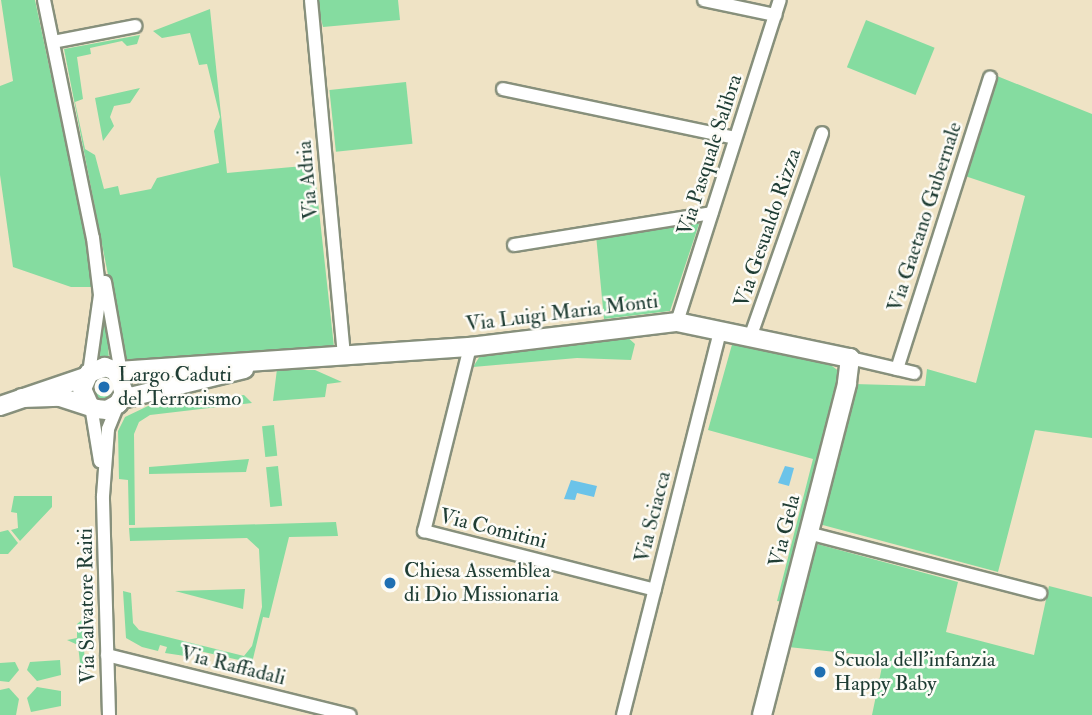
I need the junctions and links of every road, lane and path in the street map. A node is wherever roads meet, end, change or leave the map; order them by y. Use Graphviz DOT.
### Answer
graph roads {
  1 [pos="44,0"];
  2 [pos="311,0"];
  3 [pos="704,0"];
  4 [pos="780,0"];
  5 [pos="775,15"];
  6 [pos="135,26"];
  7 [pos="53,42"];
  8 [pos="990,77"];
  9 [pos="503,89"];
  10 [pos="822,133"];
  11 [pos="735,138"];
  12 [pos="712,213"];
  13 [pos="93,238"];
  14 [pos="514,245"];
  15 [pos="677,322"];
  16 [pos="721,329"];
  17 [pos="751,335"];
  18 [pos="470,347"];
  19 [pos="344,357"];
  20 [pos="849,358"];
  21 [pos="277,362"];
  22 [pos="897,369"];
  23 [pos="914,373"];
  24 [pos="119,374"];
  25 [pos="87,375"];
  26 [pos="22,398"];
  27 [pos="120,402"];
  28 [pos="90,405"];
  29 [pos="0,406"];
  30 [pos="103,496"];
  31 [pos="808,533"];
  32 [pos="655,590"];
  33 [pos="1040,593"];
  34 [pos="107,655"];
  35 [pos="321,711"];
  36 [pos="108,715"];
  37 [pos="350,715"];
  38 [pos="623,715"];
  39 [pos="762,715"];
  1 -- 7 [label="street"];
  2 -- 19 [label="street, Via Adria"];
  3 -- 5 [label="street"];
  4 -- 5 [label="street, Via Pasquale Salibra"];
  5 -- 11 [label="street, Via Pasquale Salibra"];
  6 -- 7 [label="street"];
  7 -- 13 [label="street"];
  8 -- 22 [label="street, Via Gaetano Gubernale"];
  9 -- 11 [label="street"];
  10 -- 17 [label="street, Via Gesualdo Rizza"];
  11 -- 12 [label="street, Via Pasquale Salibra"];
  12 -- 14 [label="street"];
  12 -- 15 [label="street, Via Pasquale Salibra"];
  13 -- 24 [label="street"];
  13 -- 25 [label="street"];
  15 -- 16 [label="street, Via Luigi Maria Monti"];
  15 -- 18 [label="street, Via Luigi Maria Monti"];
  16 -- 17 [label="street, Via Luigi Maria Monti"];
  16 -- 32 [label="street, Via Sciacca"];
  17 -- 20 [label="street, Via Luigi Maria Monti"];
  18 -- 19 [label="street, Via Luigi Maria Monti"];
  18 -- 32 [label="street, Via Comitini"];
  19 -- 21 [label="street, Via Luigi Maria Monti"];
  20 -- 22 [label="street"];
  20 -- 31 [label="street, Via Gela"];
  21 -- 24 [label="street"];
  21 -- 27 [label="street"];
  22 -- 23 [label="street"];
  24 -- 25 [label="street"];
  24 -- 27 [label="street"];
  25 -- 26 [label="street"];
  25 -- 28 [label="street"];
  26 -- 28 [label="street"];
  26 -- 29 [label="street"];
  27 -- 28 [label="street"];
  27 -- 30 [label="street"];
  28 -- 30 [label="street"];
  30 -- 34 [label="street, Via Salvatore Raiti"];
  31 -- 33 [label="street"];
  31 -- 39 [label="street, Via Gela"];
  32 -- 38 [label="street, Via Sciacca"];
  34 -- 35 [label="street, Via Raffadali"];
  34 -- 36 [label="street, Via Salvatore Raiti"];
  35 -- 37 [label="street, Via Raffadali"];
}
